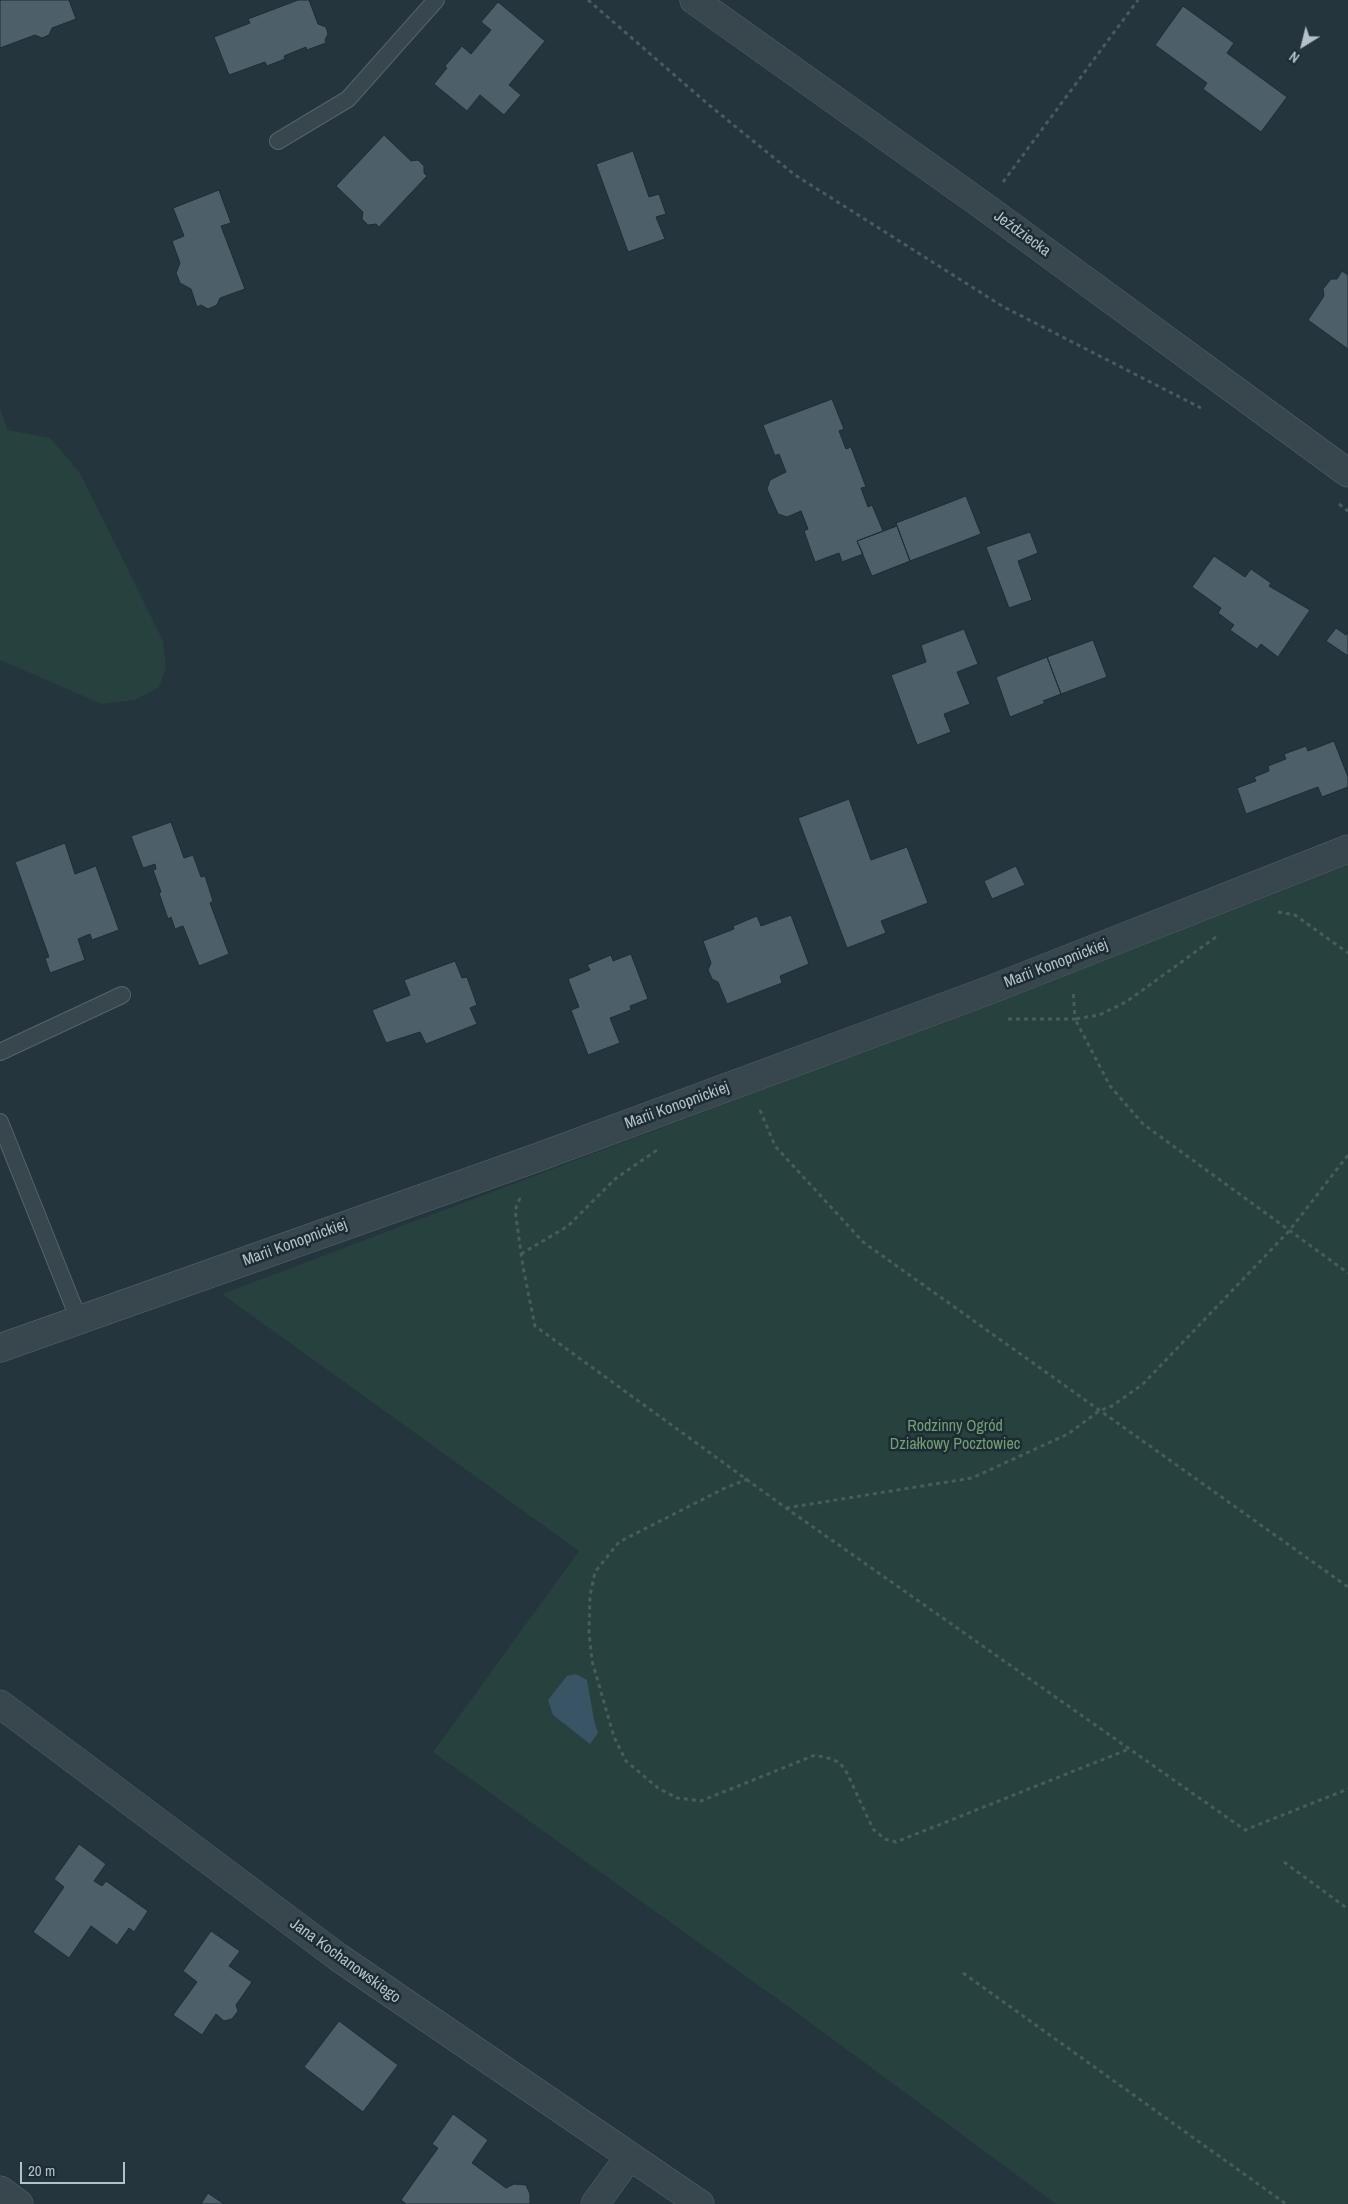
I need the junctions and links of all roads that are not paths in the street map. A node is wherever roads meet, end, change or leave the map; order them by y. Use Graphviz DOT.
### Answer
graph roads {
  1 [pos="436,0"];
  2 [pos="694,0"];
  3 [pos="278,141"];
  4 [pos="1346,466"];
  5 [pos="1348,849"];
  6 [pos="122,995"];
  7 [pos="0,1052"];
  8 [pos="0,1122"];
  9 [pos="79,1320"];
  10 [pos="0,1348"];
  11 [pos="0,1704"];
  12 [pos="629,2157"];
  13 [pos="0,2190"];
  14 [pos="19,2204"];
  15 [pos="596,2204"];
  16 [pos="700,2204"];
  1 -- 3 [label="lane"];
  2 -- 4 [label="street, Jeździecka"];
  5 -- 9 [label="street, Marii Konopnickiej"];
  6 -- 7 [label="lane"];
  8 -- 9 [label="lane"];
  9 -- 10 [label="street, Marii Konopnickiej"];
  11 -- 12 [label="street, Jana Kochanowskiego"];
  12 -- 15 [label="street"];
  12 -- 16 [label="street, Jana Kochanowskiego"];
  13 -- 14 [label="street"];
}
